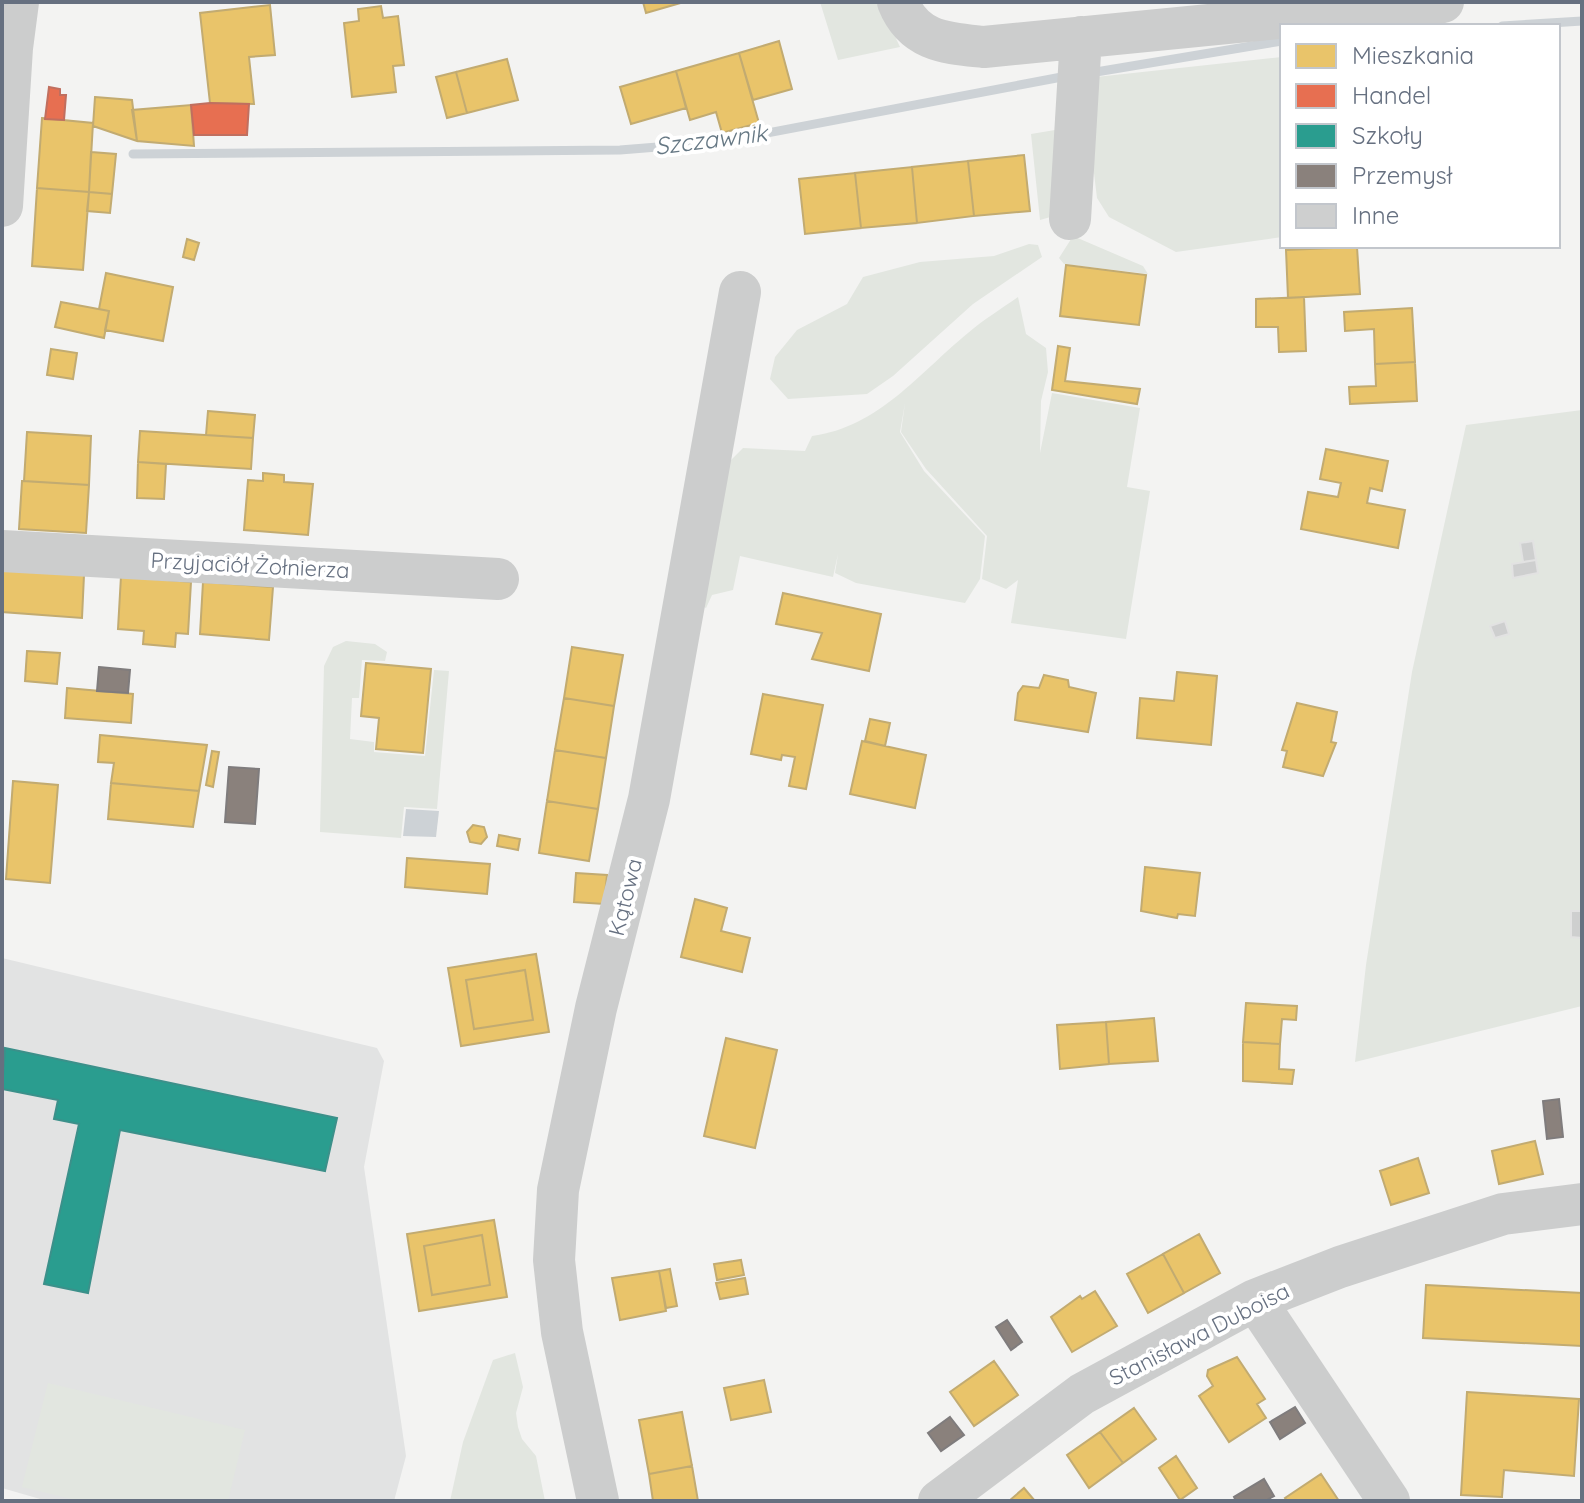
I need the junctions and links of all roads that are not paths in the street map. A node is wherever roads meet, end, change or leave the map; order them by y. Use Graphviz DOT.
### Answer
graph roads {
  1 [pos="18,2"];
  2 [pos="898,2"];
  3 [pos="1443,2"];
  4 [pos="1310,24"];
  5 [pos="1280,29"];
  6 [pos="1080,62"];
  7 [pos="2,206"];
  8 [pos="1070,219"];
  9 [pos="740,292"];
  10 [pos="2,551"];
  11 [pos="498,579"];
  12 [pos="1582,1204"];
  13 [pos="1255,1300"];
  14 [pos="598,1501"];
  15 [pos="939,1501"];
  16 [pos="1389,1501"];
  1 -- 7 [label="street"];
  2 -- 6 [label="street"];
  3 -- 4 [label="street"];
  5 -- 6 [label="street"];
  6 -- 8 [label="street"];
  9 -- 14 [label="street, Kątowa"];
  10 -- 11 [label="street, Przyjaciół Żołnierza"];
  12 -- 13 [label="street, Stanisława Duboisa"];
  13 -- 15 [label="street, Stanisława Duboisa"];
  13 -- 16 [label="street"];
}
